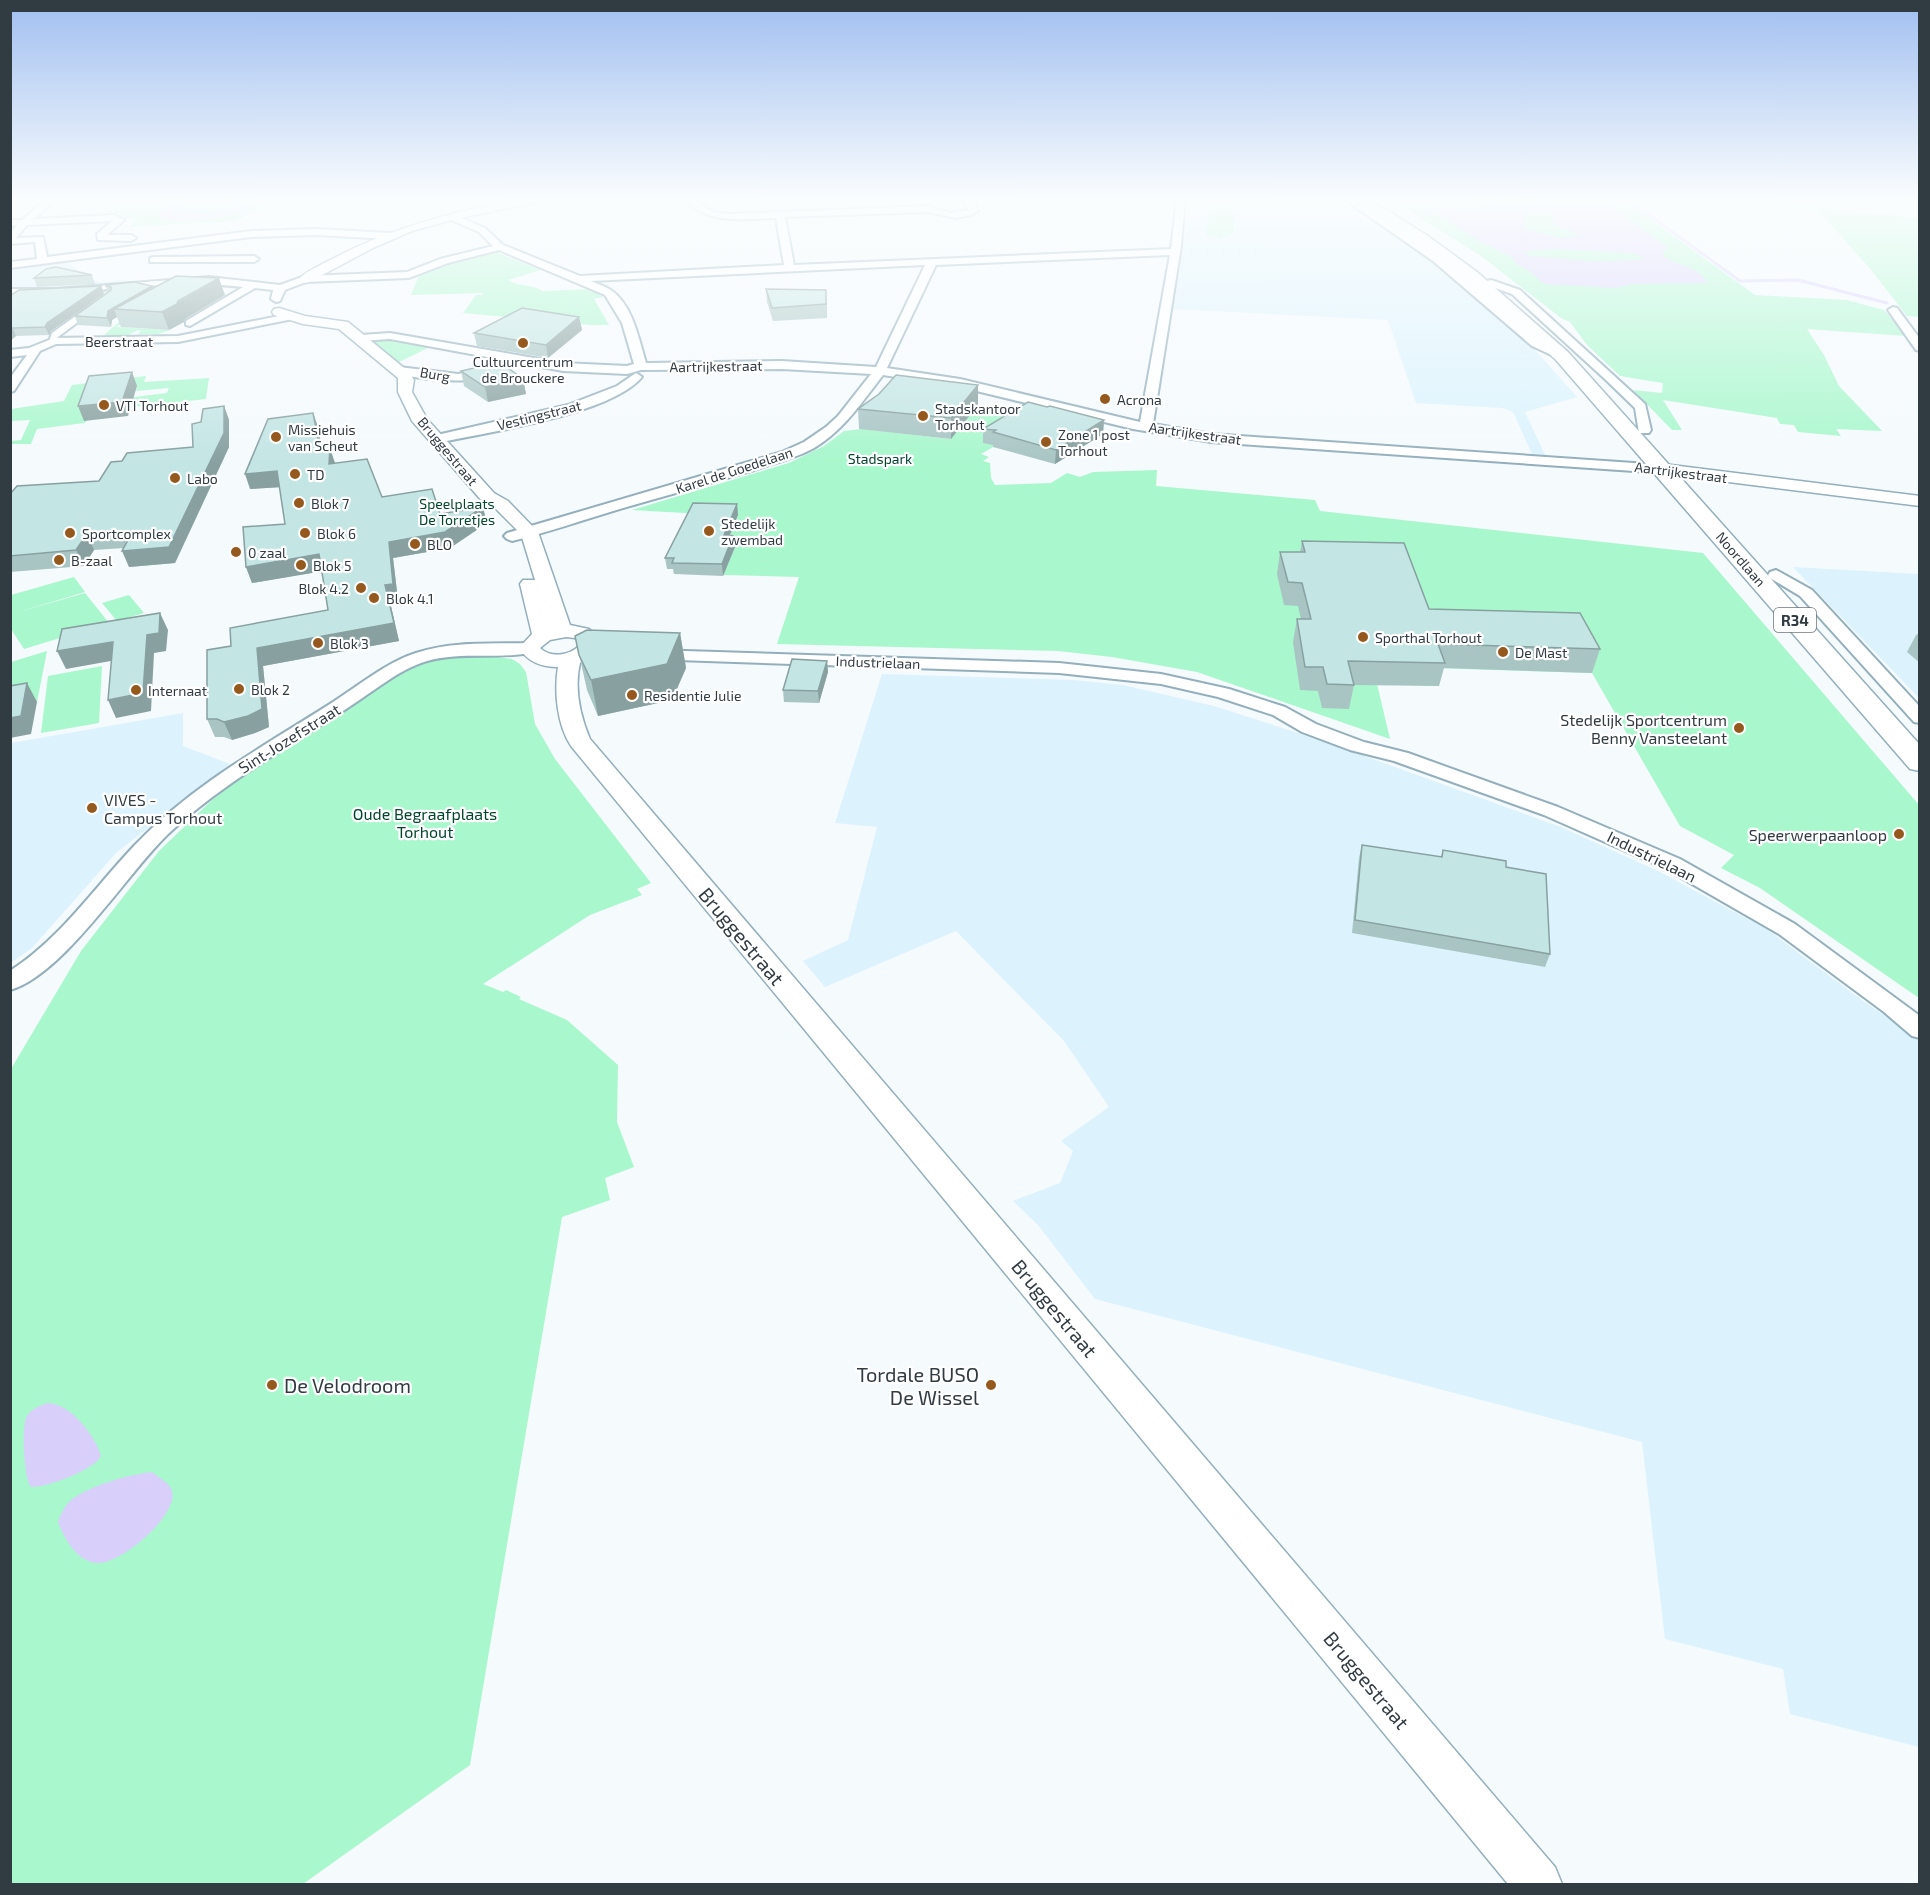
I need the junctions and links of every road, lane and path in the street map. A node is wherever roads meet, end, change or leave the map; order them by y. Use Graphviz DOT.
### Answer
graph roads {
  1 [pos="74,287"];
  2 [pos="95,287"];
  3 [pos="117,287"];
  4 [pos="180,287"];
  5 [pos="249,287"];
  6 [pos="277,287"];
  7 [pos="597,287"];
  8 [pos="920,287"];
  9 [pos="1163,287"];
  10 [pos="1473,287"];
  11 [pos="1486,287"];
  12 [pos="1496,287"];
  13 [pos="1504,287"];
  14 [pos="281,288"];
  15 [pos="74,291"];
  16 [pos="1514,291"];
  17 [pos="1533,291"];
  18 [pos="10,292"];
  19 [pos="163,297"];
  20 [pos="104,300"];
  21 [pos="1893,310"];
  22 [pos="284,314"];
  23 [pos="190,323"];
  24 [pos="361,338"];
  25 [pos="1155,338"];
  26 [pos="54,341"];
  27 [pos="1918,345"];
  28 [pos="32,351"];
  29 [pos="10,354"];
  30 [pos="1562,356"];
  31 [pos="517,358"];
  32 [pos="399,371"];
  33 [pos="635,371"];
  34 [pos="880,371"];
  35 [pos="1156,372"];
  36 [pos="10,388"];
  37 [pos="1136,411"];
  38 [pos="1140,426"];
  39 [pos="1644,430"];
  40 [pos="437,439"];
  41 [pos="1676,475"];
  42 [pos="1920,501"];
  43 [pos="520,534"];
  44 [pos="1776,575"];
  45 [pos="562,631"];
  46 [pos="536,642"];
  47 [pos="633,654"];
  48 [pos="575,657"];
  49 [pos="1920,718"];
  50 [pos="1920,735"];
  51 [pos="1920,763"];
  52 [pos="10,982"];
  53 [pos="1892,1006"];
  54 [pos="1920,1019"];
  55 [pos="1920,1030"];
  56 [pos="1538,1884"];
  1 -- 15 [label="street"];
  2 -- 15 [label="street"];
  3 -- 20 [label="street"];
  4 -- 19 [label="street"];
  5 -- 23 [label="street"];
  6 -- 14 [label="street"];
  7 -- 33 [label="street"];
  8 -- 34 [label="street, Karel de Goedelaan"];
  9 -- 25 [label="street"];
  10 -- 30 [label="street, Noordlaan"];
  11 -- 30 [label="main road, Noordlaan / R34"];
  12 -- 39 [label="main road, Noordlaan / R34"];
  13 -- 16 [label="street, Noordlaan"];
  14 -- 22 [label="street"];
  15 -- 18 [label="street"];
  16 -- 17 [label="street"];
  16 -- 39 [label="street, Noordlaan"];
  20 -- 26 [label="street"];
  21 -- 27 [label="street"];
  22 -- 24 [label="street, Burg"];
  22 -- 26 [label="street, Beerstraat"];
  24 -- 31 [label="street, Burg"];
  24 -- 32 [label="street, Burg"];
  25 -- 35 [label="street"];
  25 -- 35 [label="street"];
  26 -- 28 [label="street"];
  28 -- 29 [label="street"];
  28 -- 36 [label="street"];
  30 -- 41 [label="main road, Noordlaan / R34"];
  31 -- 32 [label="street, Burg"];
  31 -- 33 [label="street"];
  32 -- 40 [label="street, Bruggestraat"];
  33 -- 34 [label="street, Aartrijkestraat"];
  33 -- 40 [label="street, Vestingstraat"];
  34 -- 38 [label="street, Aartrijkestraat"];
  34 -- 43 [label="street, Karel de Goedelaan"];
  35 -- 38 [label="street"];
  37 -- 38 [label="street"];
  38 -- 41 [label="street, Aartrijkestraat"];
  39 -- 41 [label="main road, Noordlaan / R34"];
  40 -- 43 [label="street, Bruggestraat"];
  41 -- 42 [label="street, Aartrijkestraat"];
  41 -- 44 [label="main road, Noordlaan / R34"];
  41 -- 51 [label="main road, Noordlaan / R34"];
  43 -- 45 [label="street, Bruggestraat"];
  43 -- 46 [label="street, Bruggestraat"];
  44 -- 49 [label="street, Noordlaan"];
  44 -- 50 [label="main road, Noordlaan / R34"];
  45 -- 46 [label="street"];
  45 -- 48 [label="street, Bruggestraat"];
  46 -- 48 [label="street"];
  46 -- 52 [label="street, Sint-Jozefstraat"];
  47 -- 53 [label="street, Industrielaan"];
  48 -- 56 [label="street, Bruggestraat"];
  53 -- 54 [label="street, Industrielaan"];
  53 -- 55 [label="street, Industrielaan"];
}
